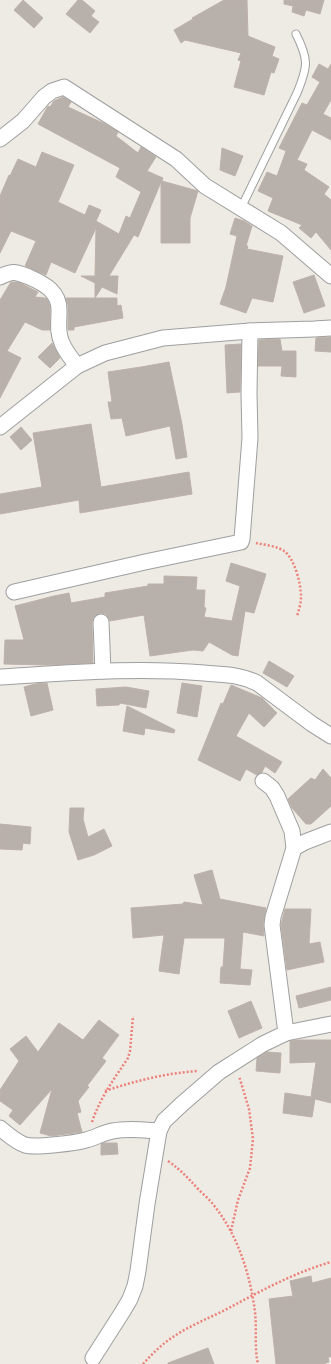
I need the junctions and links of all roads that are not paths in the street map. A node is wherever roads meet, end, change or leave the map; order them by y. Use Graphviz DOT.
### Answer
graph roads {
  1 [pos="296,34"];
  2 [pos="0,139"];
  3 [pos="241,208"];
  4 [pos="331,276"];
  5 [pos="0,277"];
  6 [pos="331,328"];
  7 [pos="250,331"];
  8 [pos="77,366"];
  9 [pos="0,427"];
  10 [pos="14,592"];
  11 [pos="101,622"];
  12 [pos="103,671"];
  13 [pos="1,677"];
  14 [pos="331,736"];
  15 [pos="263,781"];
  16 [pos="331,832"];
  17 [pos="294,848"];
  18 [pos="331,1024"];
  19 [pos="286,1033"];
  20 [pos="0,1128"];
  21 [pos="159,1131"];
  22 [pos="93,1358"];
  1 -- 3 [label="lane"];
  2 -- 3 [label="street"];
  3 -- 4 [label="street"];
  5 -- 8 [label="street"];
  6 -- 7 [label="street"];
  7 -- 8 [label="street"];
  7 -- 10 [label="street"];
  8 -- 9 [label="street"];
  11 -- 12 [label="street"];
  12 -- 13 [label="street"];
  12 -- 14 [label="street"];
  15 -- 17 [label="street"];
  16 -- 17 [label="street"];
  17 -- 19 [label="street"];
  18 -- 19 [label="street"];
  19 -- 21 [label="street"];
  20 -- 21 [label="street"];
  21 -- 22 [label="street"];
}
